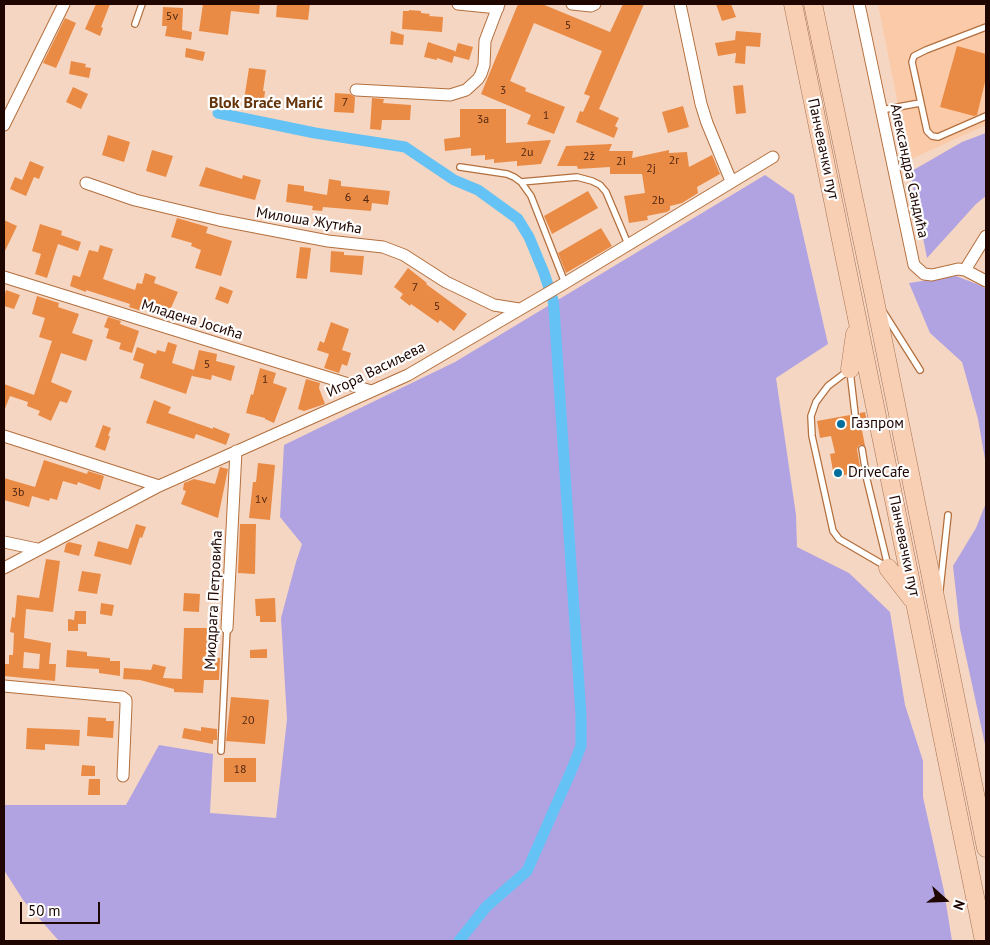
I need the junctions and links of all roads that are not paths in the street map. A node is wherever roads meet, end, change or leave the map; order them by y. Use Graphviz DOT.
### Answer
graph roads {
  1 [pos="64,4"];
  2 [pos="142,4"];
  3 [pos="458,4"];
  4 [pos="572,4"];
  5 [pos="595,4"];
  6 [pos="680,4"];
  7 [pos="793,4"];
  8 [pos="813,4"];
  9 [pos="859,4"];
  10 [pos="498,6"];
  11 [pos="135,24"];
  12 [pos="986,27"];
  13 [pos="356,90"];
  14 [pos="920,103"];
  15 [pos="881,110"];
  16 [pos="986,116"];
  17 [pos="4,125"];
  18 [pos="773,157"];
  19 [pos="460,167"];
  20 [pos="732,181"];
  21 [pos="521,182"];
  22 [pos="86,183"];
  23 [pos="986,236"];
  24 [pos="628,244"];
  25 [pos="965,270"];
  26 [pos="4,277"];
  27 [pos="986,281"];
  28 [pos="562,284"];
  29 [pos="874,296"];
  30 [pos="854,299"];
  31 [pos="518,309"];
  32 [pos="850,369"];
  33 [pos="920,370"];
  34 [pos="371,392"];
  35 [pos="855,414"];
  36 [pos="4,436"];
  37 [pos="862,448"];
  38 [pos="236,451"];
  39 [pos="159,486"];
  40 [pos="948,515"];
  41 [pos="4,542"];
  42 [pos="38,549"];
  43 [pos="4,568"];
  44 [pos="888,568"];
  45 [pos="938,611"];
  46 [pos="918,612"];
  47 [pos="227,628"];
  48 [pos="4,686"];
  49 [pos="221,751"];
  50 [pos="123,776"];
  51 [pos="986,848"];
  52 [pos="984,941"];
  1 -- 17 [label="street"];
  2 -- 11 [label="lane"];
  3 -- 10 [label="street"];
  4 -- 5 [label="street"];
  6 -- 20 [label="street"];
  7 -- 30 [label="main road, Панчевачки пут"];
  8 -- 29 [label="main road, Панчевачки пут"];
  9 -- 15 [label="street, Александра Сандића"];
  10 -- 13 [label="street"];
  12 -- 14 [label="lane"];
  14 -- 15 [label="lane"];
  14 -- 16 [label="lane"];
  15 -- 25 [label="street, Александра Сандића"];
  18 -- 20 [label="street, Игора Васиљева"];
  19 -- 21 [label="lane"];
  20 -- 24 [label="street, Игора Васиљева"];
  21 -- 24 [label="lane"];
  21 -- 28 [label="lane"];
  22 -- 31 [label="street, Милоша Жутића"];
  23 -- 25 [label="street"];
  24 -- 28 [label="street, Игора Васиљева"];
  25 -- 27 [label="street"];
  26 -- 34 [label="street, Младена Јосића"];
  28 -- 31 [label="street, Игора Васиљева"];
  29 -- 33 [label="lane"];
  29 -- 45 [label="main road, Панчевачки пут"];
  30 -- 32 [label="main road"];
  30 -- 46 [label="main road, Панчевачки пут"];
  31 -- 34 [label="street, Игора Васиљева"];
  32 -- 35 [label="lane"];
  32 -- 44 [label="lane"];
  34 -- 38 [label="street, Игора Васиљева"];
  36 -- 39 [label="street"];
  37 -- 44 [label="lane"];
  38 -- 39 [label="street, Игора Васиљева"];
  38 -- 47 [label="street, Миодрага Петровића"];
  39 -- 42 [label="street, Игора Васиљева"];
  40 -- 45 [label="lane"];
  41 -- 42 [label="street"];
  42 -- 43 [label="street, Игора Васиљева"];
  44 -- 46 [label="main road"];
  45 -- 51 [label="main road, Панчевачки пут"];
  46 -- 52 [label="main road, Панчевачки пут"];
  47 -- 49 [label="lane, Миодрага Петровића"];
  48 -- 50 [label="street"];
}
